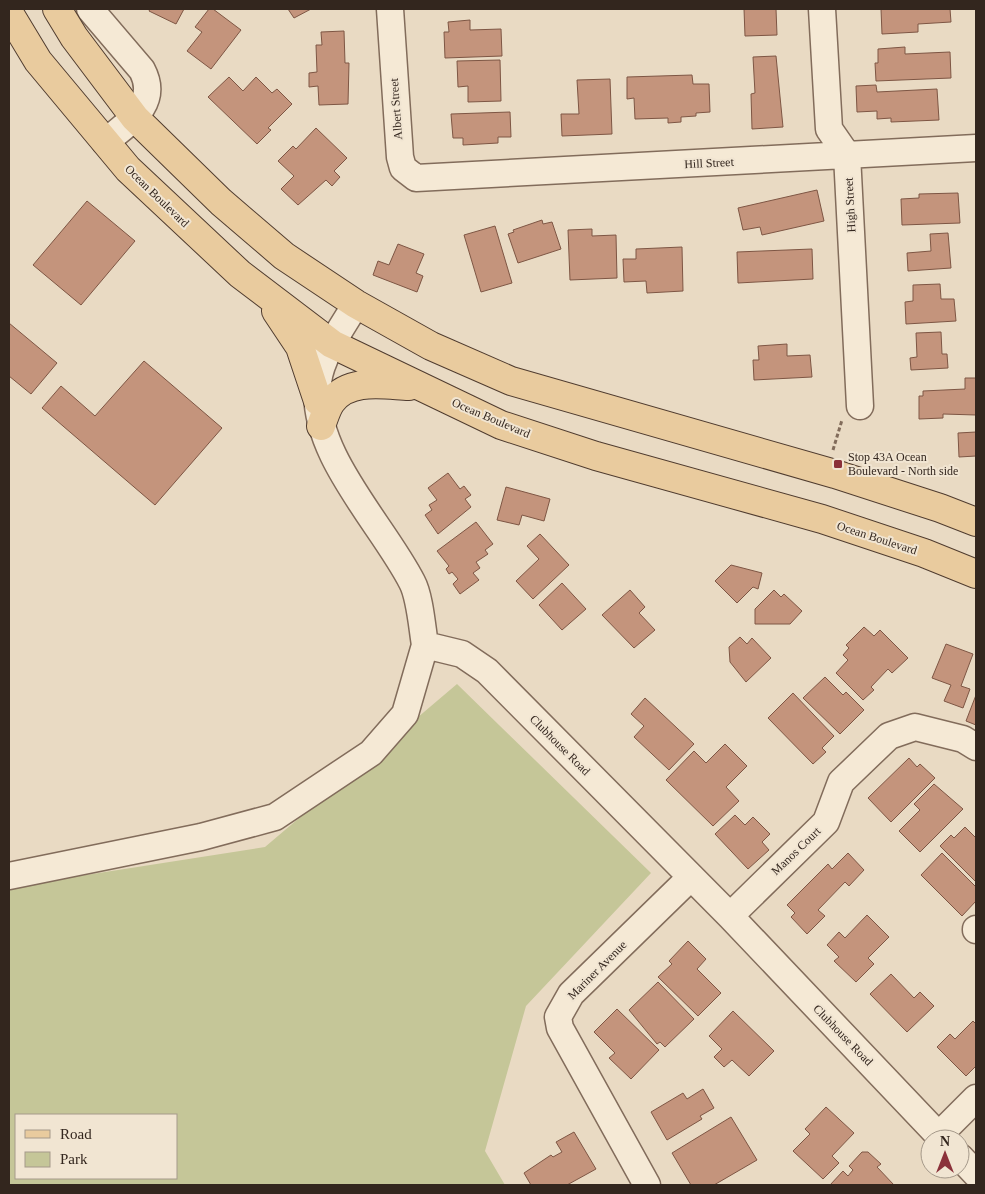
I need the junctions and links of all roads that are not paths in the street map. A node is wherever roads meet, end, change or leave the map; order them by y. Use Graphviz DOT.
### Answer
graph roads {
  1 [pos="57,9"];
  2 [pos="90,9"];
  3 [pos="390,9"];
  4 [pos="822,9"];
  5 [pos="9,14"];
  6 [pos="135,118"];
  7 [pos="105,142"];
  8 [pos="976,148"];
  9 [pos="848,155"];
  10 [pos="441,178"];
  11 [pos="258,288"];
  12 [pos="356,304"];
  13 [pos="332,344"];
  14 [pos="421,387"];
  15 [pos="860,406"];
  16 [pos="320,414"];
  17 [pos="976,522"];
  18 [pos="976,574"];
  19 [pos="425,645"];
  20 [pos="976,747"];
  21 [pos="9,876"];
  22 [pos="690,878"];
  23 [pos="730,916"];
  24 [pos="976,1098"];
  25 [pos="933,1129"];
  26 [pos="948,1129"];
  27 [pos="647,1185"];
  1 -- 6 [label="main road"];
  2 -- 6 [label="street"];
  3 -- 10 [label="street, Albert Street"];
  4 -- 9 [label="street"];
  5 -- 7 [label="main road, Ocean Boulevard"];
  6 -- 7 [label="street"];
  6 -- 12 [label="main road"];
  7 -- 11 [label="main road, Ocean Boulevard"];
  8 -- 9 [label="street, Hill Street"];
  9 -- 10 [label="street, Hill Street"];
  9 -- 15 [label="street, High Street"];
  11 -- 13 [label="main road, Ocean Boulevard"];
  11 -- 16 [label="main road"];
  12 -- 13 [label="street"];
  12 -- 17 [label="main road"];
  13 -- 14 [label="main road, Ocean Boulevard"];
  13 -- 16 [label="street"];
  14 -- 16 [label="main road"];
  14 -- 18 [label="main road, Ocean Boulevard"];
  16 -- 19 [label="street"];
  19 -- 21 [label="street"];
  19 -- 22 [label="street, Clubhouse Road"];
  20 -- 23 [label="street, Manos Court"];
  22 -- 23 [label="street, Clubhouse Road"];
  22 -- 27 [label="street, Mariner Avenue"];
  23 -- 25 [label="street, Clubhouse Road"];
  24 -- 26 [label="street"];
}
